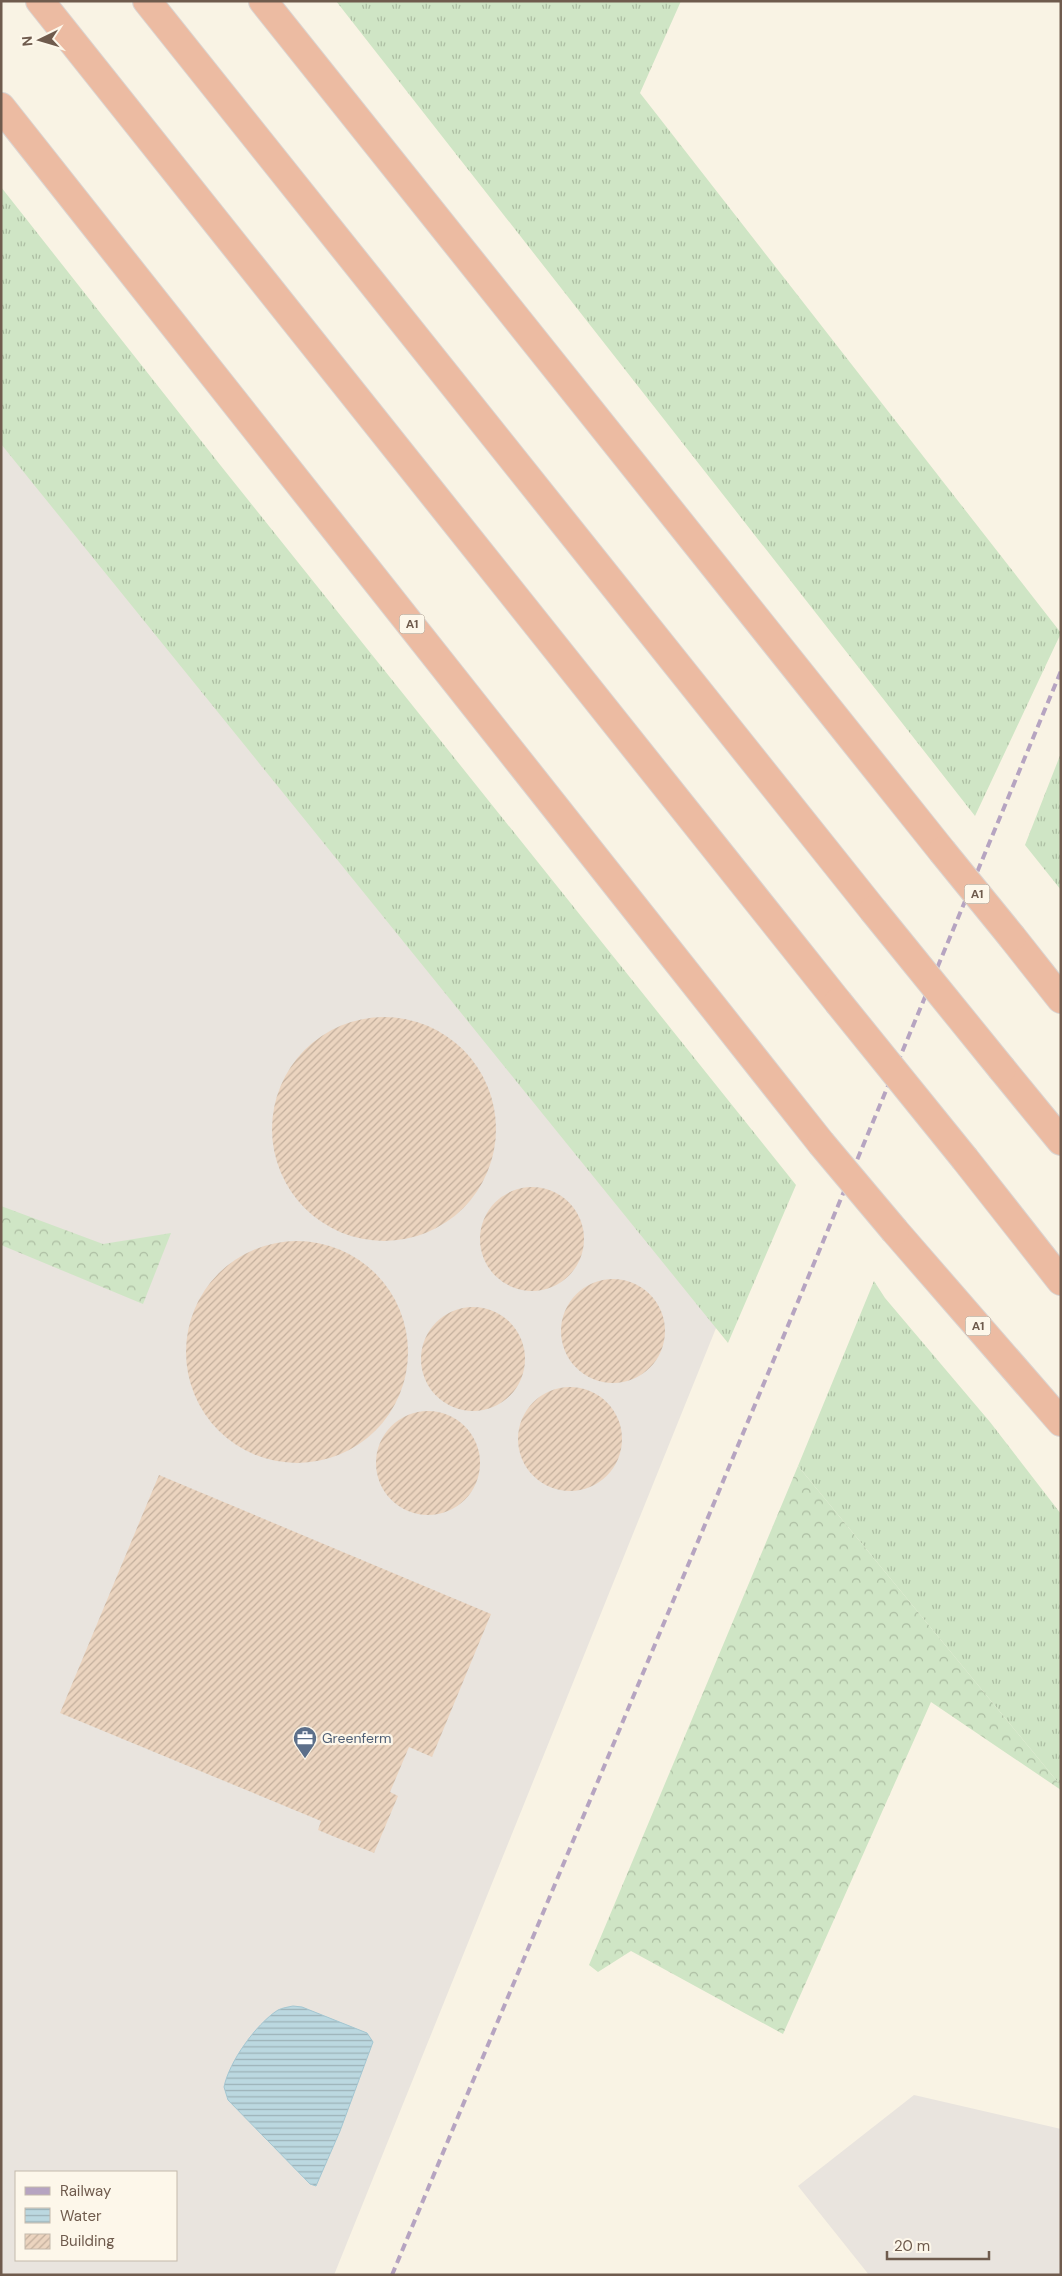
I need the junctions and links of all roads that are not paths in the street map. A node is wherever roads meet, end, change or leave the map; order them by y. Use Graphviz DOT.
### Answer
graph roads {
  1 [pos="40,1"];
  2 [pos="147,1"];
  3 [pos="263,1"];
  4 [pos="1,107"];
  5 [pos="1061,999"];
  6 [pos="1061,1142"];
  7 [pos="1061,1281"];
  8 [pos="1061,1422"];
  1 -- 7 [label="highway, bridge"];
  2 -- 6 [label="highway, bridge"];
  3 -- 5 [label="highway, A1, bridge"];
  4 -- 8 [label="highway, A1, bridge"];
}
